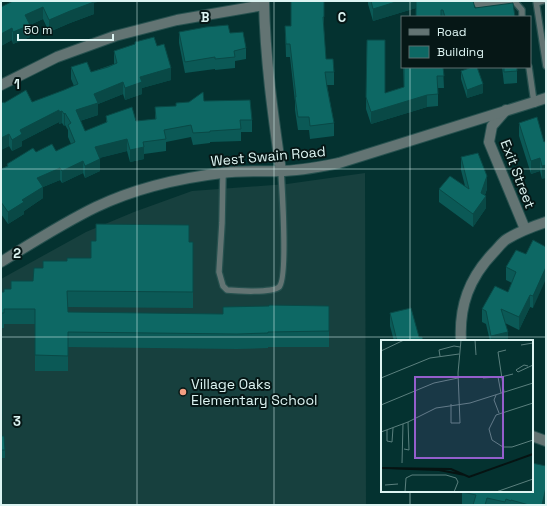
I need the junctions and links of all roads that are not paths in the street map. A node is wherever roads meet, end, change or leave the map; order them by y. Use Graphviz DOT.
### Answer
graph roads {
  1 [pos="473,1"];
  2 [pos="539,2"];
  3 [pos="264,3"];
  4 [pos="522,16"];
  5 [pos="546,66"];
  6 [pos="529,68"];
  7 [pos="1,85"];
  8 [pos="546,98"];
  9 [pos="534,102"];
  10 [pos="506,110"];
  11 [pos="281,171"];
  12 [pos="223,172"];
  13 [pos="546,222"];
  14 [pos="524,229"];
  15 [pos="1,262"];
  16 [pos="461,340"];
  17 [pos="533,436"];
  18 [pos="546,441"];
  1 -- 4 [label="lane"];
  2 -- 5 [label="lane"];
  3 -- 7 [label="street"];
  3 -- 11 [label="street"];
  6 -- 9 [label="lane"];
  8 -- 9 [label="street, West Swain Road"];
  9 -- 10 [label="street, West Swain Road"];
  10 -- 11 [label="street, West Swain Road"];
  10 -- 14 [label="street, Exit Street"];
  11 -- 12 [label="street, West Swain Road"];
  11 -- 12 [label="lane"];
  12 -- 15 [label="street, West Swain Road"];
  13 -- 14 [label="street"];
  14 -- 16 [label="street"];
  17 -- 18 [label="street"];
}
